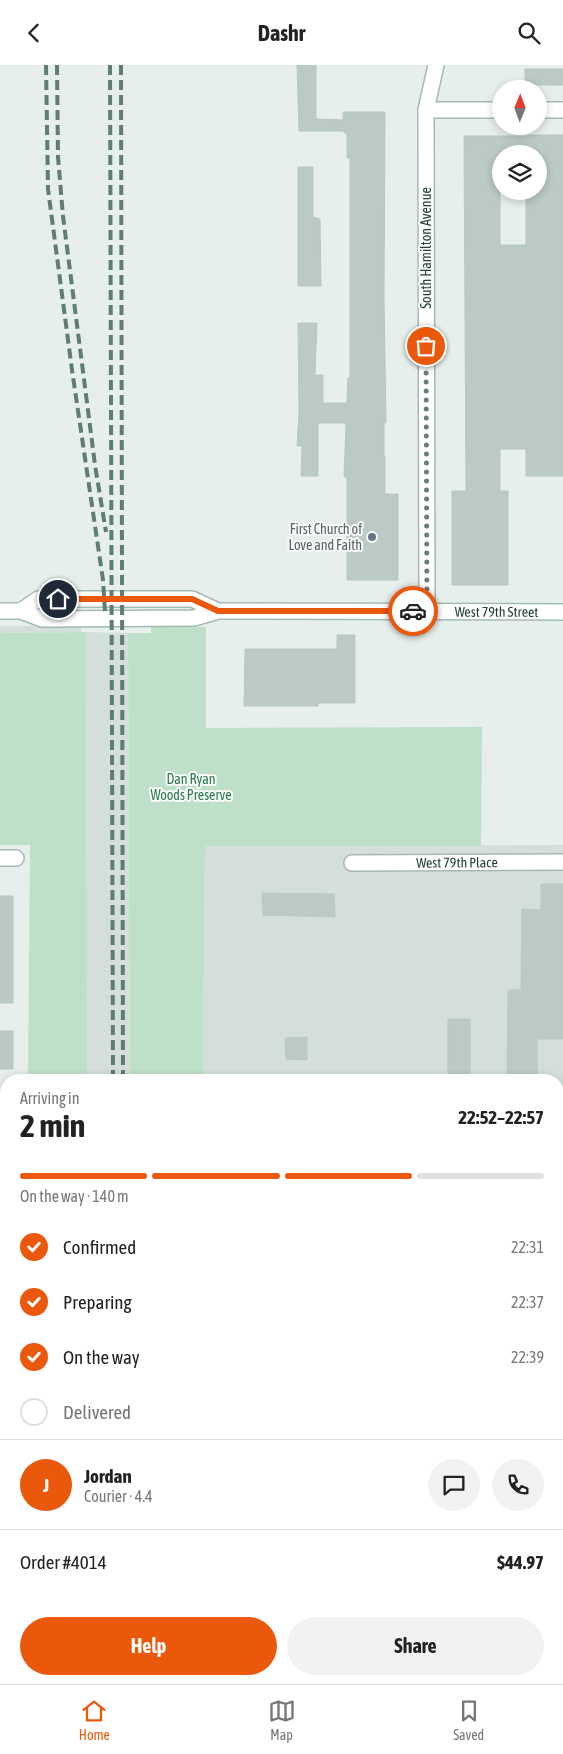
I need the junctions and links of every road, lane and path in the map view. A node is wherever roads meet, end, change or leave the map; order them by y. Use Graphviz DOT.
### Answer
graph roads {
  1 [pos="436,65"];
  2 [pos="426,110"];
  3 [pos="492,110"];
  4 [pos="548,110"];
  5 [pos="563,110"];
  6 [pos="0,611"];
  7 [pos="427,611"];
  8 [pos="563,612"];
  9 [pos="0,858"];
  10 [pos="16,858"];
  11 [pos="563,862"];
  12 [pos="352,863"];
  1 -- 2 [label="street, South Hamilton Avenue"];
  2 -- 3 [label="street"];
  2 -- 7 [label="street, South Hamilton Avenue"];
  4 -- 5 [label="street"];
  6 -- 7 [label="street, West 79th Street"];
  7 -- 8 [label="street, West 79th Street"];
  9 -- 10 [label="street"];
  11 -- 12 [label="street, West 79th Place"];
}
